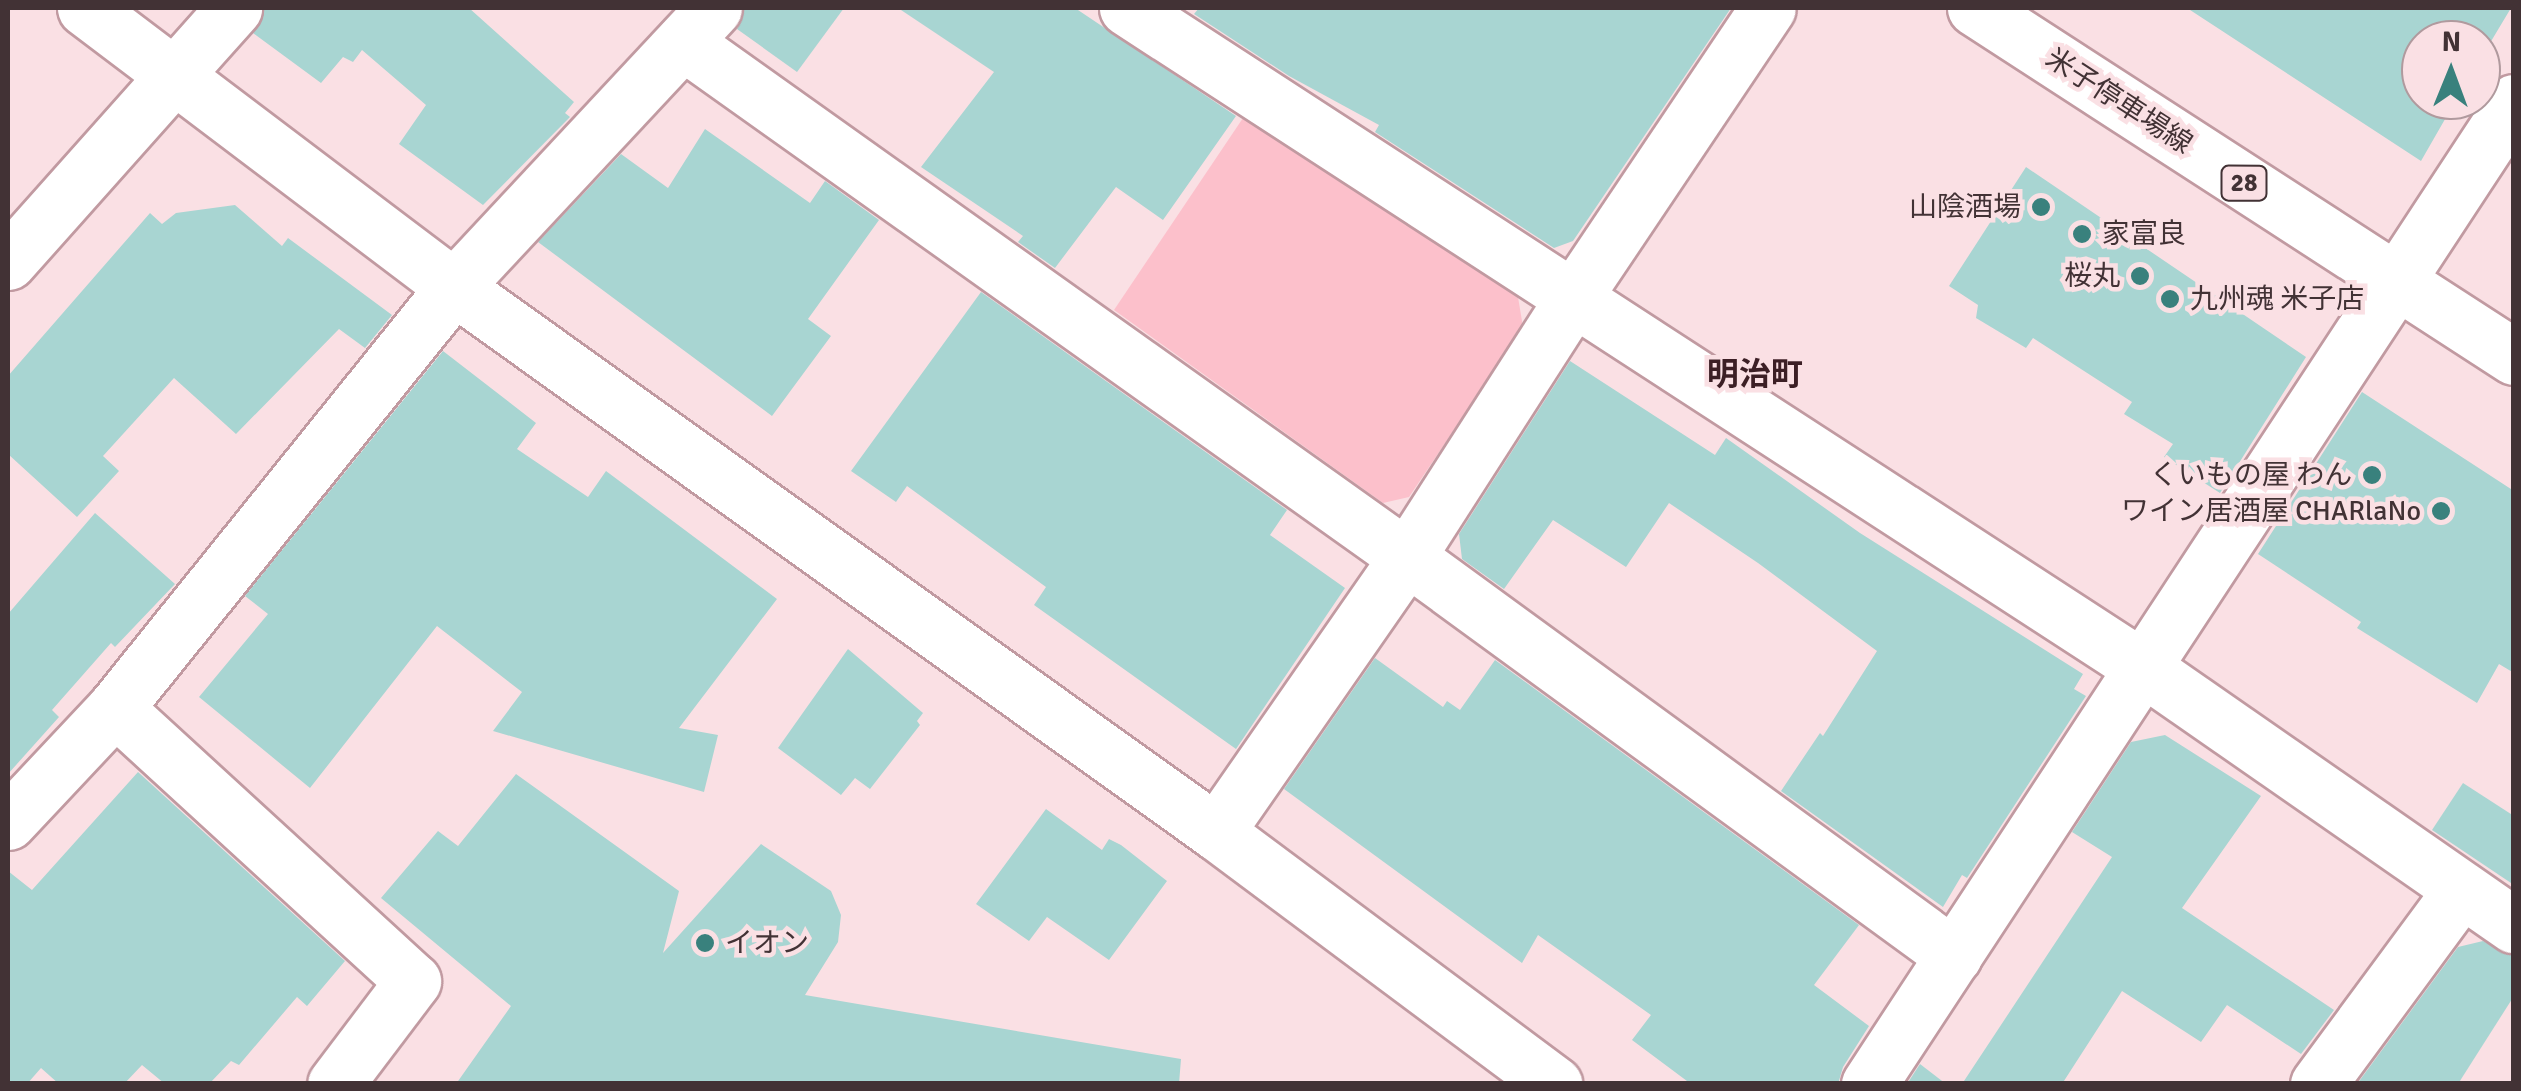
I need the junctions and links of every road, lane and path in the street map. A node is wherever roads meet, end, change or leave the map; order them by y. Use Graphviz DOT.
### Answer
graph roads {
  1 [pos="86,8"];
  2 [pos="234,8"];
  3 [pos="1127,8"];
  4 [pos="1768,8"];
  5 [pos="1976,8"];
  6 [pos="698,25"];
  7 [pos="172,74"];
  8 [pos="2514,102"];
  9 [pos="8,262"];
  10 [pos="2394,280"];
  11 [pos="454,287"];
  12 [pos="1573,298"];
  13 [pos="2514,358"];
  14 [pos="1407,556"];
  15 [pos="2145,669"];
  16 [pos="115,708"];
  17 [pos="8,822"];
  18 [pos="1216,832"];
  19 [pos="2461,890"];
  20 [pos="2514,925"];
  21 [pos="1954,956"];
  22 [pos="335,1084"];
  23 [pos="1554,1084"];
  24 [pos="1869,1084"];
  25 [pos="2318,1084"];
  1 -- 7 [label="street"];
  2 -- 7 [label="street"];
  3 -- 12 [label="street"];
  4 -- 12 [label="street"];
  5 -- 10 [label="street, 米子停車場線 / 28"];
  6 -- 11 [label="street"];
  6 -- 14 [label="street"];
  7 -- 9 [label="street"];
  7 -- 11 [label="street"];
  8 -- 10 [label="street"];
  10 -- 13 [label="street, 米子停車場線 / 28"];
  10 -- 15 [label="street"];
  11 -- 16 [label="street"];
  11 -- 18 [label="street"];
  12 -- 14 [label="street"];
  12 -- 15 [label="street"];
  14 -- 18 [label="street"];
  14 -- 21 [label="street"];
  15 -- 19 [label="street"];
  15 -- 21 [label="street"];
  16 -- 17 [label="street"];
  16 -- 22 [label="street"];
  18 -- 23 [label="street"];
  19 -- 20 [label="street"];
  19 -- 25 [label="street"];
  21 -- 24 [label="street"];
}
